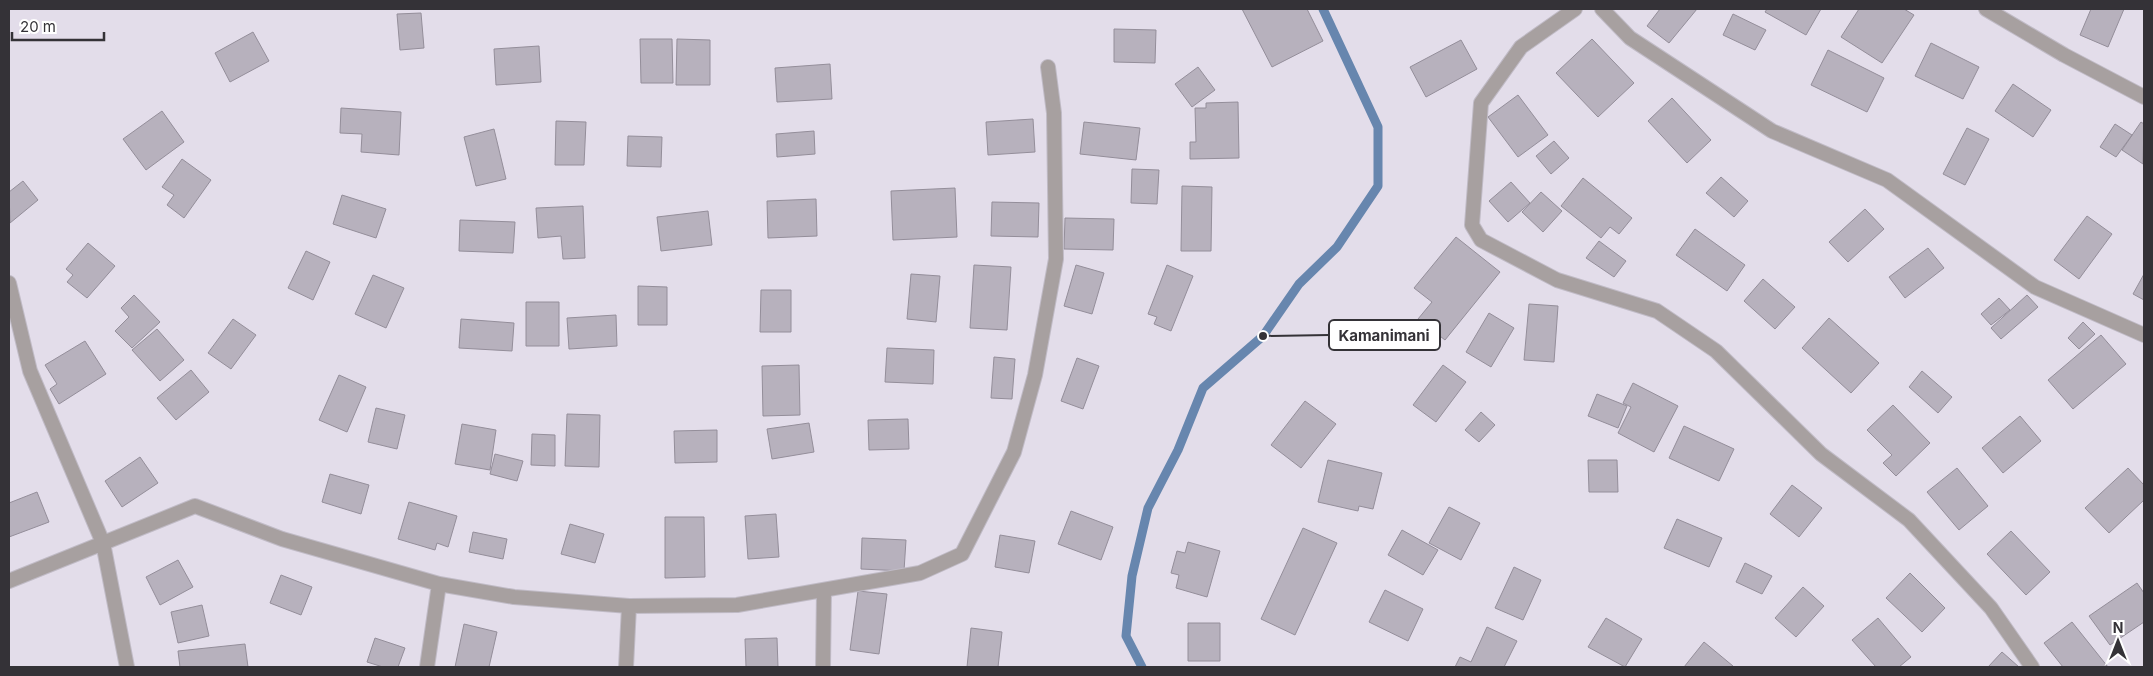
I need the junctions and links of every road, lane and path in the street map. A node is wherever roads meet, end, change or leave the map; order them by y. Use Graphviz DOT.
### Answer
graph roads {
  1 [pos="1575,9"];
  2 [pos="1602,9"];
  3 [pos="1986,9"];
  4 [pos="1048,67"];
  5 [pos="2144,97"];
  6 [pos="9,283"];
  7 [pos="2144,335"];
  8 [pos="103,544"];
  9 [pos="9,581"];
  10 [pos="439,584"];
  11 [pos="824,590"];
  12 [pos="629,606"];
  13 [pos="127,667"];
  14 [pos="427,667"];
  15 [pos="626,667"];
  16 [pos="823,667"];
  17 [pos="2032,667"];
  1 -- 17 [label="street"];
  2 -- 7 [label="street"];
  3 -- 5 [label="street"];
  4 -- 11 [label="street"];
  6 -- 8 [label="street"];
  8 -- 9 [label="street"];
  8 -- 10 [label="street"];
  8 -- 13 [label="street"];
  10 -- 12 [label="street"];
  10 -- 14 [label="street"];
  11 -- 12 [label="street"];
  11 -- 16 [label="street"];
  12 -- 15 [label="street"];
}
